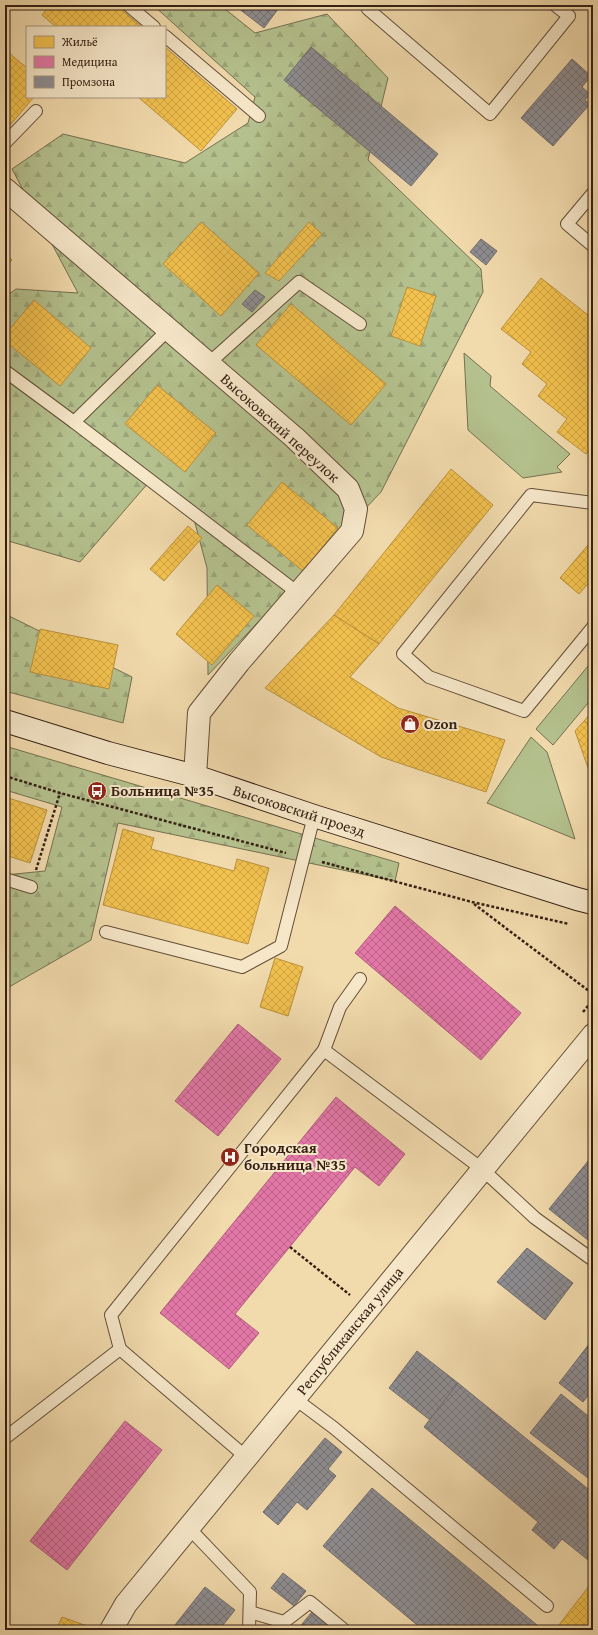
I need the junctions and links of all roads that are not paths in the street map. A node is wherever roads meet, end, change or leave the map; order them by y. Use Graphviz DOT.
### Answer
graph roads {
  1 [pos="128,5"];
  2 [pos="555,5"];
  3 [pos="367,6"];
  4 [pos="153,26"];
  5 [pos="166,37"];
  6 [pos="36,111"];
  7 [pos="259,116"];
  8 [pos="5,143"];
  9 [pos="5,189"];
  10 [pos="593,193"];
  11 [pos="593,246"];
  12 [pos="360,324"];
  13 [pos="169,329"];
  14 [pos="208,364"];
  15 [pos="5,371"];
  16 [pos="74,422"];
  17 [pos="593,502"];
  18 [pos="298,593"];
  19 [pos="593,627"];
  20 [pos="5,721"];
  21 [pos="195,776"];
  22 [pos="314,816"];
  23 [pos="5,879"];
  24 [pos="31,887"];
  25 [pos="593,903"];
  26 [pos="106,932"];
  27 [pos="360,979"];
  28 [pos="593,1035"];
  29 [pos="324,1050"];
  30 [pos="482,1170"];
  31 [pos="593,1260"];
  32 [pos="120,1349"];
  33 [pos="294,1398"];
  34 [pos="5,1438"];
  35 [pos="246,1457"];
  36 [pos="188,1528"];
  37 [pos="547,1606"];
  38 [pos="250,1612"];
  39 [pos="111,1630"];
  40 [pos="249,1630"];
  41 [pos="344,1630"];
  1 -- 4 [label="lane"];
  2 -- 3 [label="lane"];
  5 -- 7 [label="lane"];
  6 -- 8 [label="lane"];
  9 -- 13 [label="street, Высоковский переулок"];
  10 -- 11 [label="lane"];
  12 -- 14 [label="lane"];
  13 -- 14 [label="street, Высоковский переулок"];
  13 -- 16 [label="lane"];
  14 -- 18 [label="street, Высоковский переулок"];
  15 -- 16 [label="lane"];
  16 -- 18 [label="lane"];
  17 -- 19 [label="lane"];
  18 -- 21 [label="street, Высоковский переулок"];
  20 -- 21 [label="street, Высоковский проезд"];
  21 -- 22 [label="street, Высоковский проезд"];
  22 -- 25 [label="street, Высоковский проезд"];
  22 -- 26 [label="lane"];
  23 -- 24 [label="lane"];
  27 -- 29 [label="lane"];
  28 -- 30 [label="street, Республиканская улица"];
  29 -- 30 [label="lane"];
  29 -- 32 [label="lane"];
  30 -- 31 [label="lane"];
  30 -- 33 [label="street, Республиканская улица"];
  32 -- 34 [label="lane"];
  32 -- 35 [label="lane"];
  33 -- 35 [label="street, Республиканская улица"];
  33 -- 37 [label="lane"];
  35 -- 36 [label="street, Республиканская улица"];
  36 -- 38 [label="lane"];
  36 -- 39 [label="street, Республиканская улица"];
  38 -- 40 [label="lane"];
  38 -- 41 [label="lane"];
}
